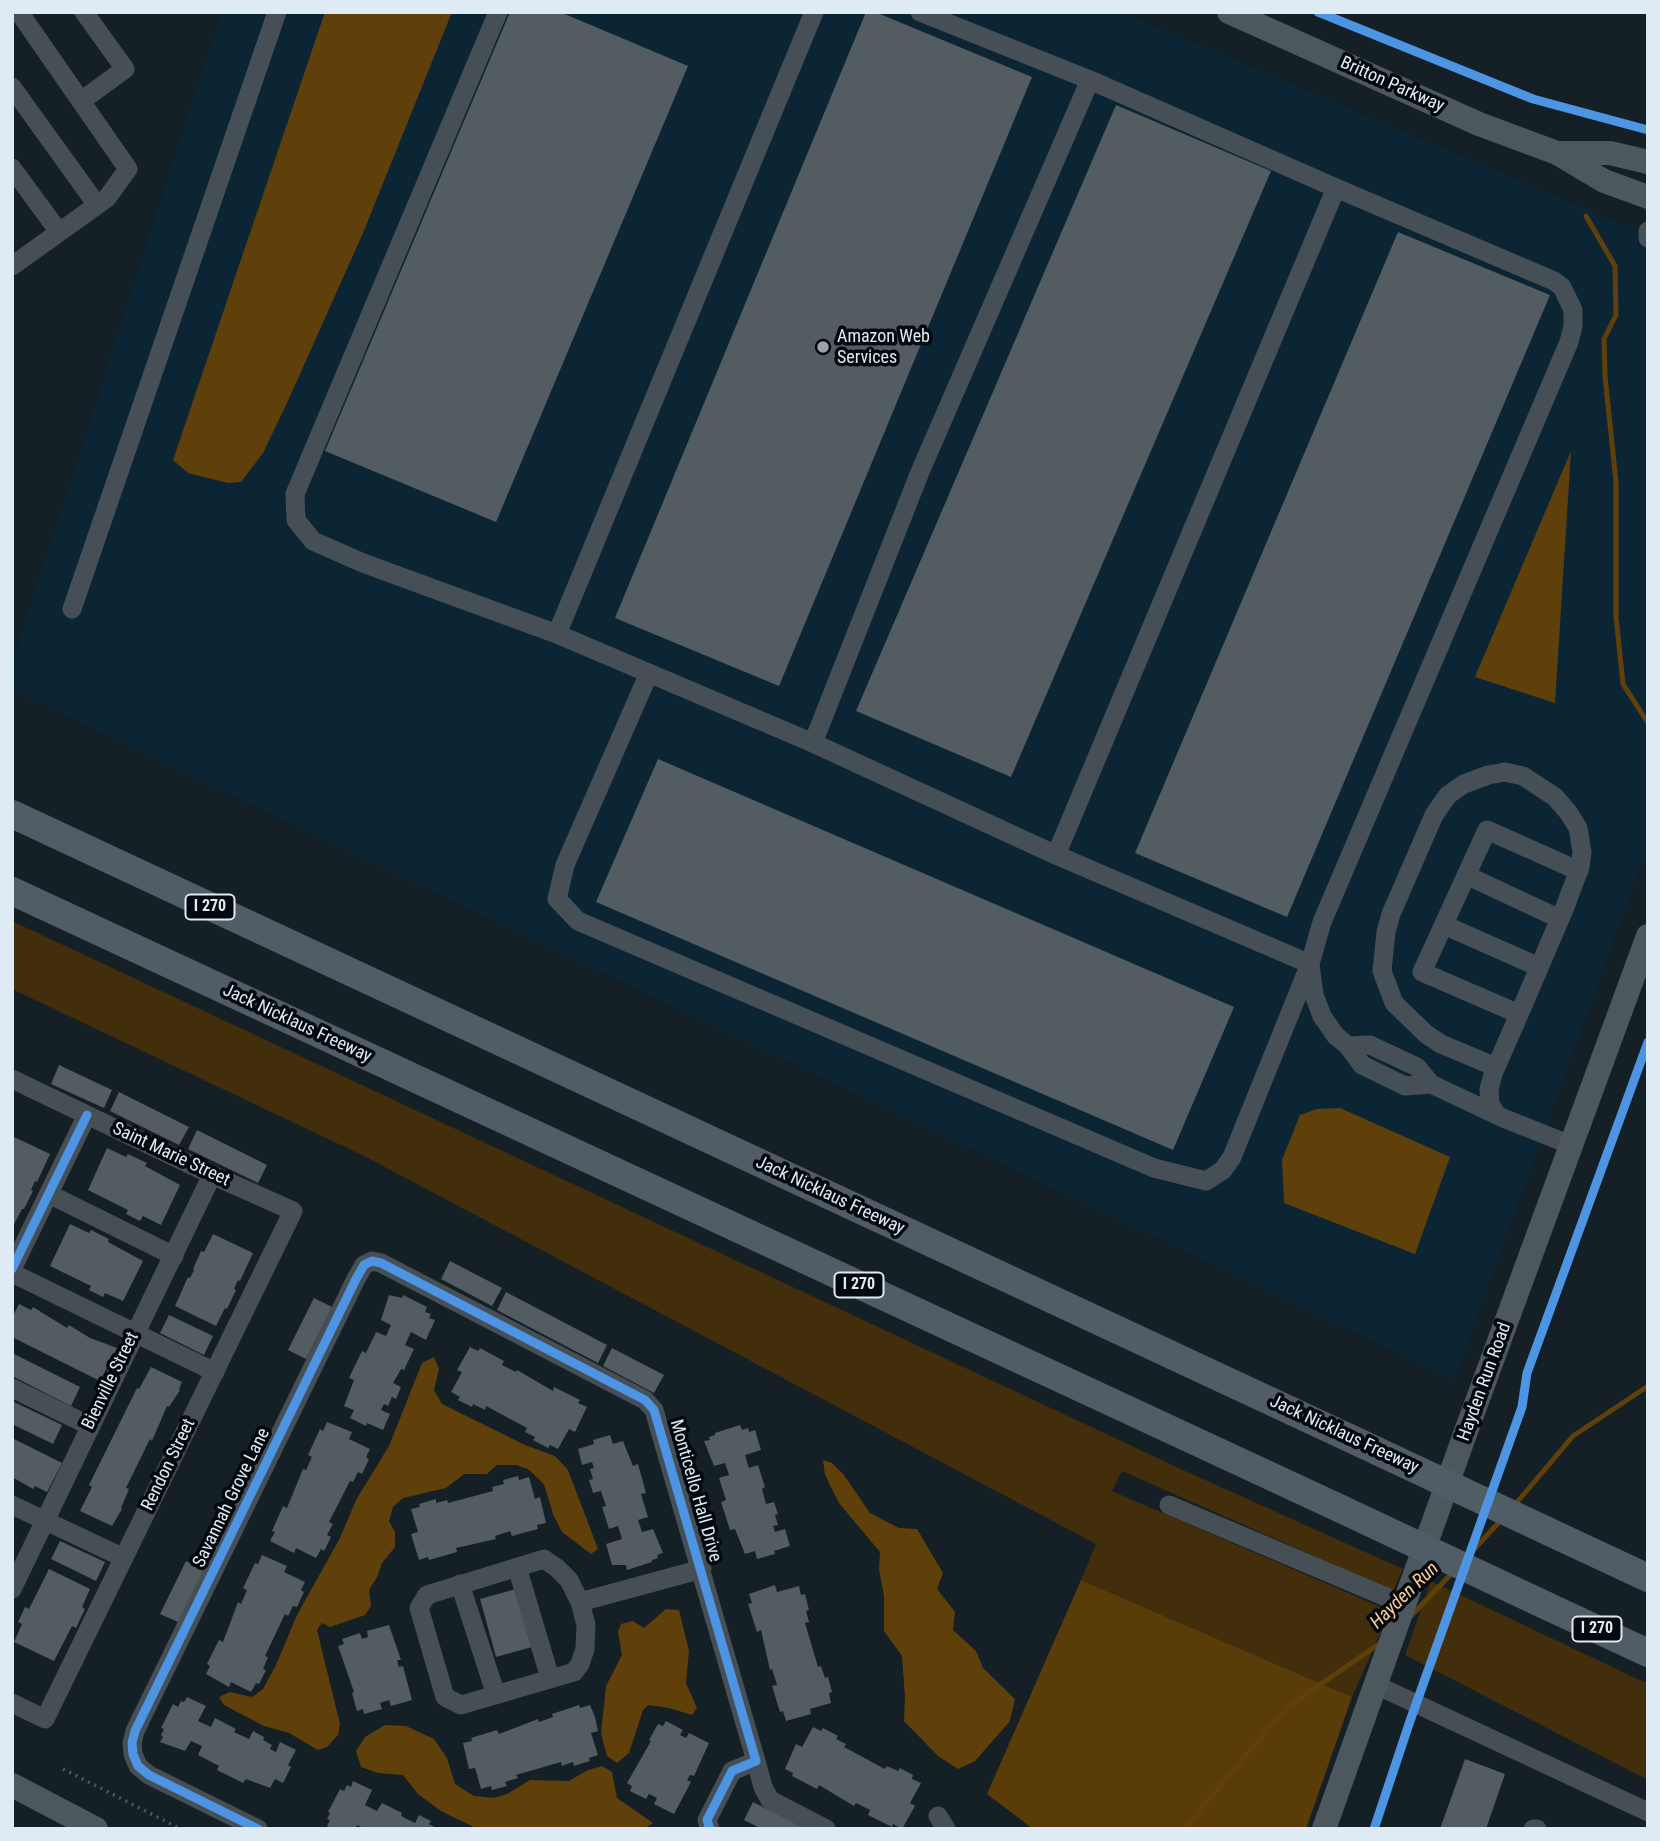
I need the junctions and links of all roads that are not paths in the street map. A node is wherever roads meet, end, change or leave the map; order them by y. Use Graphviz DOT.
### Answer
graph roads {
  1 [pos="19,12"];
  2 [pos="84,12"];
  3 [pos="277,12"];
  4 [pos="498,12"];
  5 [pos="814,12"];
  6 [pos="920,12"];
  7 [pos="1229,12"];
  8 [pos="1090,80"];
  9 [pos="12,87"];
  10 [pos="81,101"];
  11 [pos="1557,153"];
  12 [pos="1648,162"];
  13 [pos="12,168"];
  14 [pos="1336,188"];
  15 [pos="1648,197"];
  16 [pos="97,205"];
  17 [pos="1648,230"];
  18 [pos="59,232"];
  19 [pos="1648,238"];
  20 [pos="15,259"];
  21 [pos="72,610"];
  22 [pos="558,634"];
  23 [pos="649,673"];
  24 [pos="813,743"];
  25 [pos="12,814"];
  26 [pos="1056,855"];
  27 [pos="1578,871"];
  28 [pos="1466,875"];
  29 [pos="12,891"];
  30 [pos="1560,919"];
  31 [pos="1444,925"];
  32 [pos="1648,936"];
  33 [pos="1310,964"];
  34 [pos="1539,967"];
  35 [pos="1519,1014"];
  36 [pos="1496,1067"];
  37 [pos="12,1079"];
  38 [pos="87,1115"];
  39 [pos="1497,1115"];
  40 [pos="1572,1145"];
  41 [pos="212,1175"];
  42 [pos="49,1194"];
  43 [pos="293,1211"];
  44 [pos="174,1256"];
  45 [pos="372,1261"];
  46 [pos="12,1271"];
  47 [pos="134,1332"];
  48 [pos="215,1372"];
  49 [pos="12,1388"];
  50 [pos="90,1426"];
  51 [pos="12,1505"];
  52 [pos="1169,1505"];
  53 [pos="44,1520"];
  54 [pos="124,1558"];
  55 [pos="517,1567"];
  56 [pos="702,1569"];
  57 [pos="1648,1578"];
  58 [pos="460,1584"];
  59 [pos="12,1589"];
  60 [pos="580,1602"];
  61 [pos="1405,1605"];
  62 [pos="1648,1653"];
  63 [pos="550,1678"];
  64 [pos="1376,1685"];
  65 [pos="496,1695"];
  66 [pos="12,1703"];
  67 [pos="756,1761"];
  68 [pos="12,1785"];
  69 [pos="1648,1812"];
  70 [pos="96,1829"];
  71 [pos="258,1829"];
  72 [pos="710,1829"];
  73 [pos="825,1829"];
  74 [pos="1324,1829"];
  1 -- 10 [label="street"];
  2 -- 10 [label="street"];
  3 -- 21 [label="street"];
  4 -- 22 [label="street"];
  5 -- 22 [label="street"];
  6 -- 8 [label="street"];
  7 -- 11 [label="main road, Britton Parkway"];
  8 -- 14 [label="street"];
  8 -- 24 [label="street"];
  9 -- 16 [label="street"];
  10 -- 16 [label="street"];
  11 -- 12 [label="main road, Britton Parkway"];
  11 -- 15 [label="main road, Britton Parkway"];
  13 -- 18 [label="street"];
  14 -- 26 [label="street"];
  14 -- 33 [label="street"];
  16 -- 18 [label="street"];
  17 -- 19 [label="street"];
  18 -- 20 [label="street"];
  22 -- 23 [label="street"];
  23 -- 24 [label="street"];
  23 -- 33 [label="street"];
  24 -- 26 [label="street"];
  25 -- 57 [label="highway, Jack Nicklaus Freeway / I 270, bridge"];
  26 -- 33 [label="street"];
  27 -- 28 [label="street"];
  27 -- 30 [label="street"];
  27 -- 36 [label="street"];
  28 -- 30 [label="street"];
  28 -- 31 [label="street"];
  29 -- 62 [label="highway, Jack Nicklaus Freeway / I 270, bridge"];
  30 -- 34 [label="street"];
  31 -- 34 [label="street"];
  31 -- 35 [label="street"];
  32 -- 40 [label="main road, Hayden Run Road"];
  33 -- 39 [label="street"];
  34 -- 35 [label="street"];
  35 -- 36 [label="street"];
  36 -- 39 [label="street"];
  37 -- 38 [label="street, Saint Marie Street"];
  38 -- 41 [label="street, Saint Marie Street"];
  38 -- 42 [label="street"];
  39 -- 40 [label="street"];
  40 -- 61 [label="main road, Hayden Run Road"];
  41 -- 43 [label="street, Saint Marie Street"];
  41 -- 44 [label="street, Bienville Street"];
  42 -- 44 [label="street"];
  42 -- 46 [label="street"];
  43 -- 48 [label="street, Rendon Street"];
  44 -- 47 [label="street, Bienville Street"];
  45 -- 56 [label="street, Monticello Hall Drive"];
  45 -- 71 [label="street, Savannah Grove Lane"];
  46 -- 47 [label="street"];
  47 -- 48 [label="street"];
  47 -- 50 [label="street, Bienville Street"];
  48 -- 54 [label="street, Rendon Street"];
  49 -- 50 [label="street"];
  50 -- 53 [label="street, Bienville Street"];
  51 -- 53 [label="street"];
  52 -- 61 [label="street"];
  53 -- 54 [label="street"];
  53 -- 59 [label="street, Bienville Street"];
  54 -- 66 [label="street, Rendon Street"];
  55 -- 58 [label="street"];
  55 -- 60 [label="street"];
  55 -- 63 [label="street"];
  56 -- 60 [label="street"];
  56 -- 67 [label="street, Monticello Hall Drive"];
  58 -- 65 [label="street"];
  58 -- 65 [label="street"];
  60 -- 63 [label="street"];
  61 -- 64 [label="main road, Hayden Run Road"];
  63 -- 65 [label="street"];
  64 -- 69 [label="street"];
  64 -- 74 [label="main road, Hayden Run Road"];
  67 -- 72 [label="street"];
  67 -- 73 [label="street, Monticello Hall Drive"];
  68 -- 70 [label="main road"];
}
